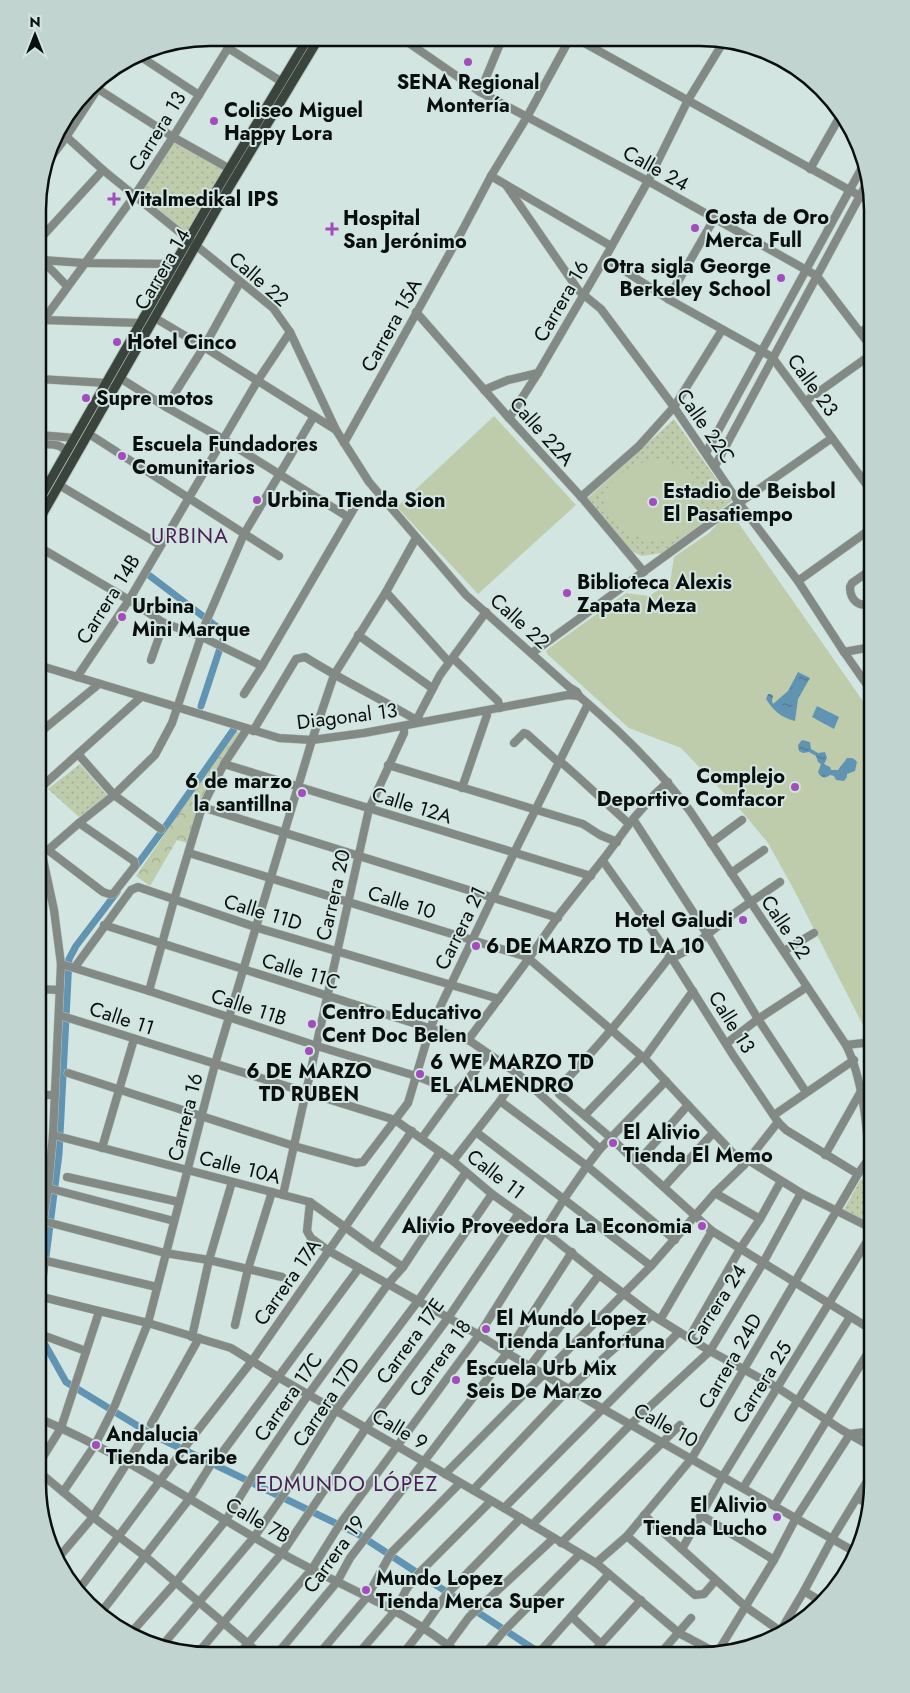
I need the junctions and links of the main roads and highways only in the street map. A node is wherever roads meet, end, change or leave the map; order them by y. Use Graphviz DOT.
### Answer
graph roads {
  1 [pos="303,47"];
  2 [pos="314,47"];
  3 [pos="192,243"];
  4 [pos="46,488"];
  5 [pos="46,508"];
  1 -- 3 [label="main road, Carrera 14"];
  2 -- 3 [label="main road, Carrera 14"];
  3 -- 4 [label="main road, Carrera 14"];
  3 -- 5 [label="main road, Carrera 14"];
}
